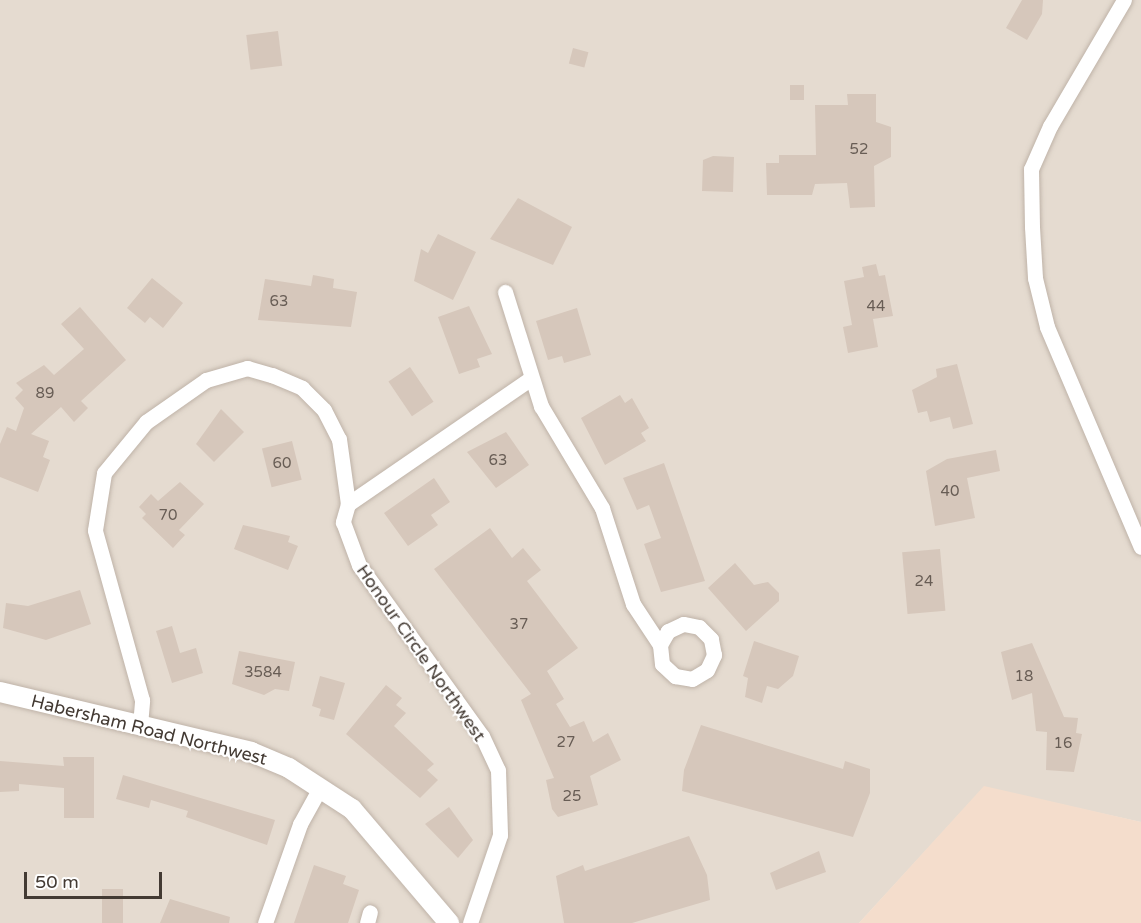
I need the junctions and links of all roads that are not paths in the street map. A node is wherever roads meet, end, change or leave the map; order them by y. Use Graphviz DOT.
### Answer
graph roads {
  1 [pos="1124,0"];
  2 [pos="505,292"];
  3 [pos="531,378"];
  4 [pos="348,504"];
  5 [pos="1141,547"];
  6 [pos="660,645"];
  7 [pos="0,692"];
  8 [pos="140,724"];
  9 [pos="321,786"];
  10 [pos="265,923"];
  11 [pos="449,923"];
  12 [pos="470,923"];
  1 -- 5 [label="street"];
  2 -- 3 [label="street"];
  3 -- 4 [label="street"];
  3 -- 6 [label="street"];
  4 -- 8 [label="street, Honour Circle Northwest"];
  4 -- 12 [label="street, Honour Circle Northwest"];
  7 -- 8 [label="street, Habersham Road Northwest"];
  8 -- 9 [label="street, Habersham Road Northwest"];
  9 -- 10 [label="street"];
  9 -- 11 [label="street, Habersham Road Northwest"];
}
